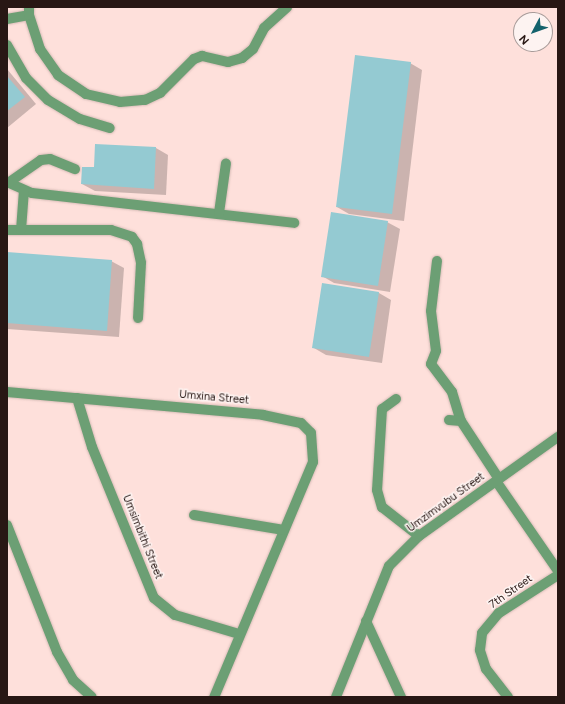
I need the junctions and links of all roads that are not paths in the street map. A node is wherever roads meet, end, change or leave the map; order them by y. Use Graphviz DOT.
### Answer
graph roads {
  1 [pos="287,7"];
  2 [pos="29,11"];
  3 [pos="7,19"];
  4 [pos="7,45"];
  5 [pos="110,128"];
  6 [pos="226,163"];
  7 [pos="75,169"];
  8 [pos="7,183"];
  9 [pos="24,190"];
  10 [pos="219,213"];
  11 [pos="294,223"];
  12 [pos="7,230"];
  13 [pos="21,230"];
  14 [pos="437,261"];
  15 [pos="138,318"];
  16 [pos="7,392"];
  17 [pos="77,398"];
  18 [pos="396,399"];
  19 [pos="449,420"];
  20 [pos="461,421"];
  21 [pos="558,437"];
  22 [pos="497,480"];
  23 [pos="194,515"];
  24 [pos="7,525"];
  25 [pos="284,530"];
  26 [pos="418,536"];
  27 [pos="558,571"];
  28 [pos="558,575"];
  29 [pos="366,621"];
  30 [pos="239,634"];
  31 [pos="92,697"];
  32 [pos="214,697"];
  33 [pos="336,697"];
  34 [pos="401,697"];
  35 [pos="508,697"];
  1 -- 2 [label="street"];
  2 -- 3 [label="street"];
  4 -- 5 [label="street"];
  6 -- 10 [label="street"];
  7 -- 8 [label="street"];
  8 -- 9 [label="street"];
  9 -- 10 [label="street"];
  9 -- 13 [label="street"];
  10 -- 11 [label="street"];
  12 -- 13 [label="street"];
  13 -- 15 [label="street"];
  14 -- 20 [label="street"];
  16 -- 17 [label="street, Umxina Street"];
  17 -- 25 [label="street, Umxina Street"];
  17 -- 30 [label="street, Umsimbithi Street"];
  18 -- 26 [label="street"];
  19 -- 20 [label="street"];
  20 -- 22 [label="street"];
  21 -- 22 [label="street, Umzimvubu Street"];
  22 -- 26 [label="street, Umzimvubu Street"];
  22 -- 27 [label="street"];
  23 -- 25 [label="street"];
  24 -- 31 [label="street"];
  25 -- 30 [label="street, Umxina Street"];
  26 -- 29 [label="street, Umzimvubu Street"];
  28 -- 35 [label="street, 7th Street"];
  29 -- 33 [label="street, Umzimvubu Street"];
  29 -- 34 [label="street"];
  30 -- 32 [label="street, Umxina Street"];
}
